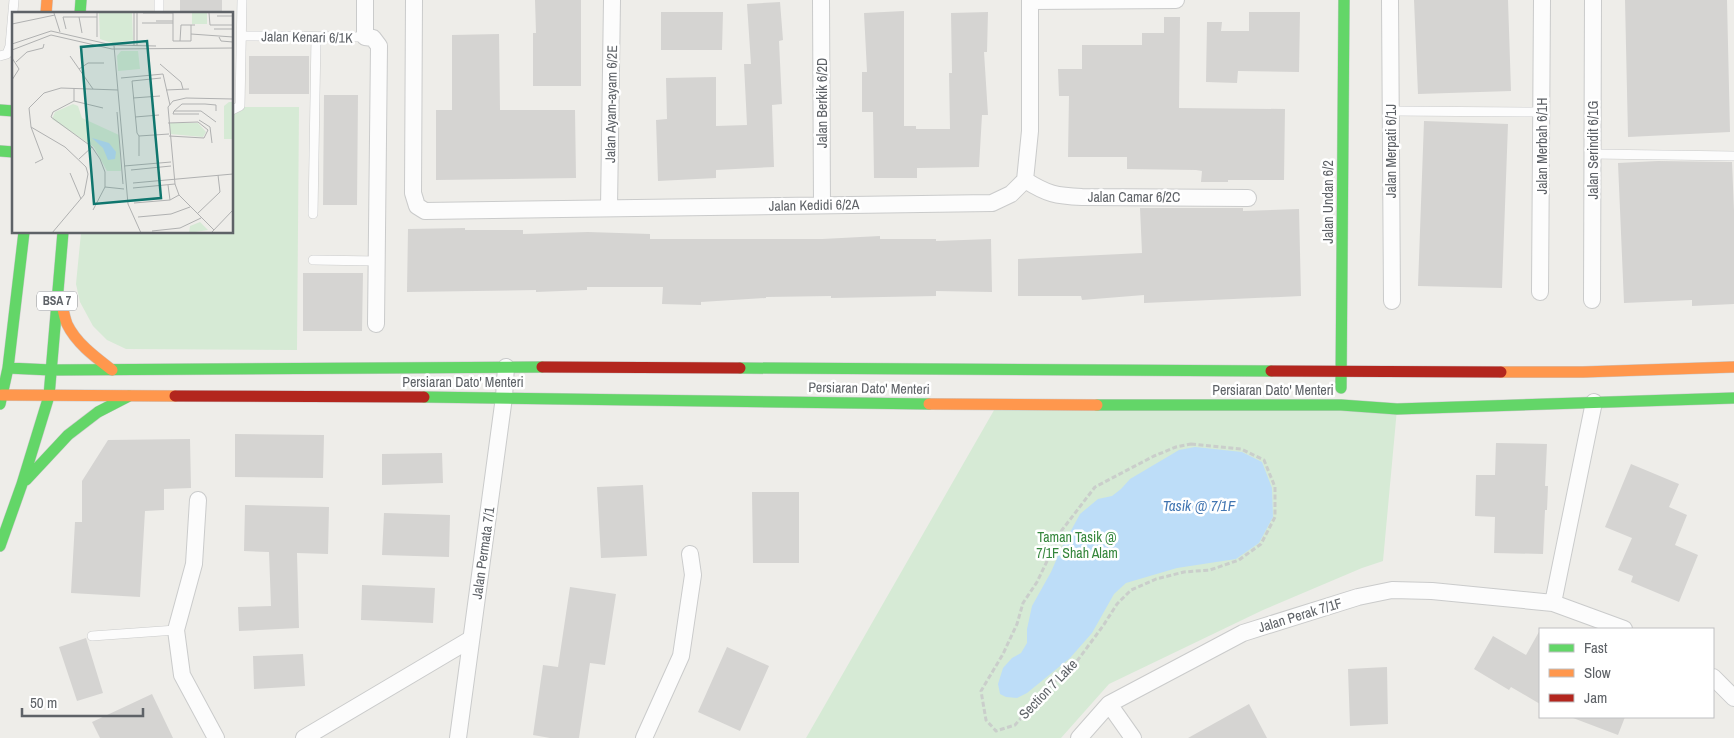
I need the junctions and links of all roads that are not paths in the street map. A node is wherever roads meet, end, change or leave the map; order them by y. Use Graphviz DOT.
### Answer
graph roads {
  1 [pos="242,0"];
  2 [pos="365,0"];
  3 [pos="414,0"];
  4 [pos="612,0"];
  5 [pos="821,0"];
  6 [pos="1030,0"];
  7 [pos="1176,0"];
  8 [pos="1344,0"];
  9 [pos="1390,0"];
  10 [pos="1542,0"];
  11 [pos="1593,0"];
  12 [pos="12,23"];
  13 [pos="242,36"];
  14 [pos="316,37"];
  15 [pos="365,37"];
  16 [pos="0,56"];
  17 [pos="234,109"];
  18 [pos="1391,111"];
  19 [pos="1542,112"];
  20 [pos="1593,154"];
  21 [pos="1734,156"];
  22 [pos="1025,180"];
  23 [pos="1248,198"];
  24 [pos="822,205"];
  25 [pos="609,208"];
  26 [pos="313,214"];
  27 [pos="24,234"];
  28 [pos="62,234"];
  29 [pos="313,260"];
  30 [pos="377,261"];
  31 [pos="58,289"];
  32 [pos="1540,292"];
  33 [pos="1592,300"];
  34 [pos="1392,301"];
  35 [pos="376,324"];
  36 [pos="506,367"];
  37 [pos="1734,367"];
  38 [pos="8,368"];
  39 [pos="52,370"];
  40 [pos="112,370"];
  41 [pos="1341,371"];
  42 [pos="49,396"];
  43 [pos="129,396"];
  44 [pos="504,397"];
  45 [pos="1734,398"];
  46 [pos="1,399"];
  47 [pos="1594,402"];
  48 [pos="1341,405"];
  49 [pos="22,484"];
  50 [pos="198,500"];
  51 [pos="0,546"];
  52 [pos="690,554"];
  53 [pos="1553,602"];
  54 [pos="1621,628"];
  55 [pos="176,630"];
  56 [pos="92,636"];
  57 [pos="471,639"];
  58 [pos="1714,678"];
  59 [pos="1734,698"];
  60 [pos="1109,704"];
  61 [pos="216,738"];
  62 [pos="304,738"];
  63 [pos="458,738"];
  64 [pos="644,738"];
  65 [pos="1079,738"];
  66 [pos="1133,738"];
  1 -- 13 [label="lane"];
  2 -- 15 [label="street, Jalan Kenari 6/1K"];
  3 -- 25 [label="street, Jalan Kedidi 6/2A"];
  4 -- 25 [label="street, Jalan Ayam-ayam 6/2E"];
  5 -- 24 [label="street, Jalan Berkik 6/2D"];
  6 -- 7 [label="street"];
  6 -- 22 [label="street"];
  8 -- 41 [label="main road, Jalan Undan 6/2"];
  9 -- 18 [label="street, Jalan Merpati 6/1J"];
  10 -- 19 [label="street, Jalan Merbah 6/1H"];
  11 -- 20 [label="street, Jalan Serindit 6/1G"];
  12 -- 16 [label="lane"];
  13 -- 14 [label="lane, Jalan Kenari 6/1K"];
  13 -- 17 [label="lane"];
  14 -- 15 [label="lane, Jalan Kenari 6/1K"];
  14 -- 26 [label="lane"];
  15 -- 30 [label="street"];
  18 -- 19 [label="lane"];
  18 -- 34 [label="street, Jalan Merpati 6/1J"];
  19 -- 32 [label="street, Jalan Merbah 6/1H"];
  20 -- 21 [label="lane"];
  20 -- 33 [label="street, Jalan Serindit 6/1G"];
  22 -- 23 [label="street, Jalan Camar 6/2C"];
  22 -- 24 [label="street, Jalan Kedidi 6/2A"];
  24 -- 25 [label="street, Jalan Kedidi 6/2A"];
  27 -- 38 [label="main road, BSA 7"];
  28 -- 31 [label="main road, BSA 7"];
  29 -- 30 [label="lane"];
  30 -- 35 [label="street"];
  31 -- 39 [label="main road, BSA 7"];
  31 -- 40 [label="main road"];
  36 -- 40 [label="main road, Persiaran Dato' Menteri"];
  36 -- 41 [label="main road, Persiaran Dato' Menteri"];
  36 -- 44 [label="street, Jalan Permata 7/1"];
  37 -- 41 [label="main road, Persiaran Dato' Menteri"];
  38 -- 39 [label="main road, Persiaran Dato' Menteri"];
  38 -- 46 [label="main road, BSA 7"];
  39 -- 40 [label="main road, Persiaran Dato' Menteri"];
  39 -- 42 [label="main road, BSA 7"];
  41 -- 48 [label="main road, Jalan Undan 6/2"];
  42 -- 43 [label="main road, Persiaran Dato' Menteri"];
  42 -- 46 [label="main road, Persiaran Dato' Menteri"];
  42 -- 49 [label="main road, BSA 7"];
  43 -- 44 [label="main road, Persiaran Dato' Menteri"];
  43 -- 49 [label="main road"];
  44 -- 48 [label="main road, Persiaran Dato' Menteri"];
  44 -- 57 [label="street, Jalan Permata 7/1"];
  45 -- 47 [label="main road, Persiaran Dato' Menteri"];
  47 -- 48 [label="main road, Persiaran Dato' Menteri"];
  47 -- 53 [label="street"];
  49 -- 51 [label="main road, BSA 7"];
  50 -- 55 [label="street"];
  52 -- 64 [label="street"];
  53 -- 54 [label="street, Jalan Perak 7/1F"];
  53 -- 60 [label="street, Jalan Perak 7/1F"];
  55 -- 56 [label="lane"];
  55 -- 61 [label="street"];
  57 -- 62 [label="street"];
  57 -- 63 [label="street, Jalan Permata 7/1"];
  58 -- 59 [label="street"];
  60 -- 65 [label="street, Jalan Perak 7/1F"];
  60 -- 66 [label="street"];
}
